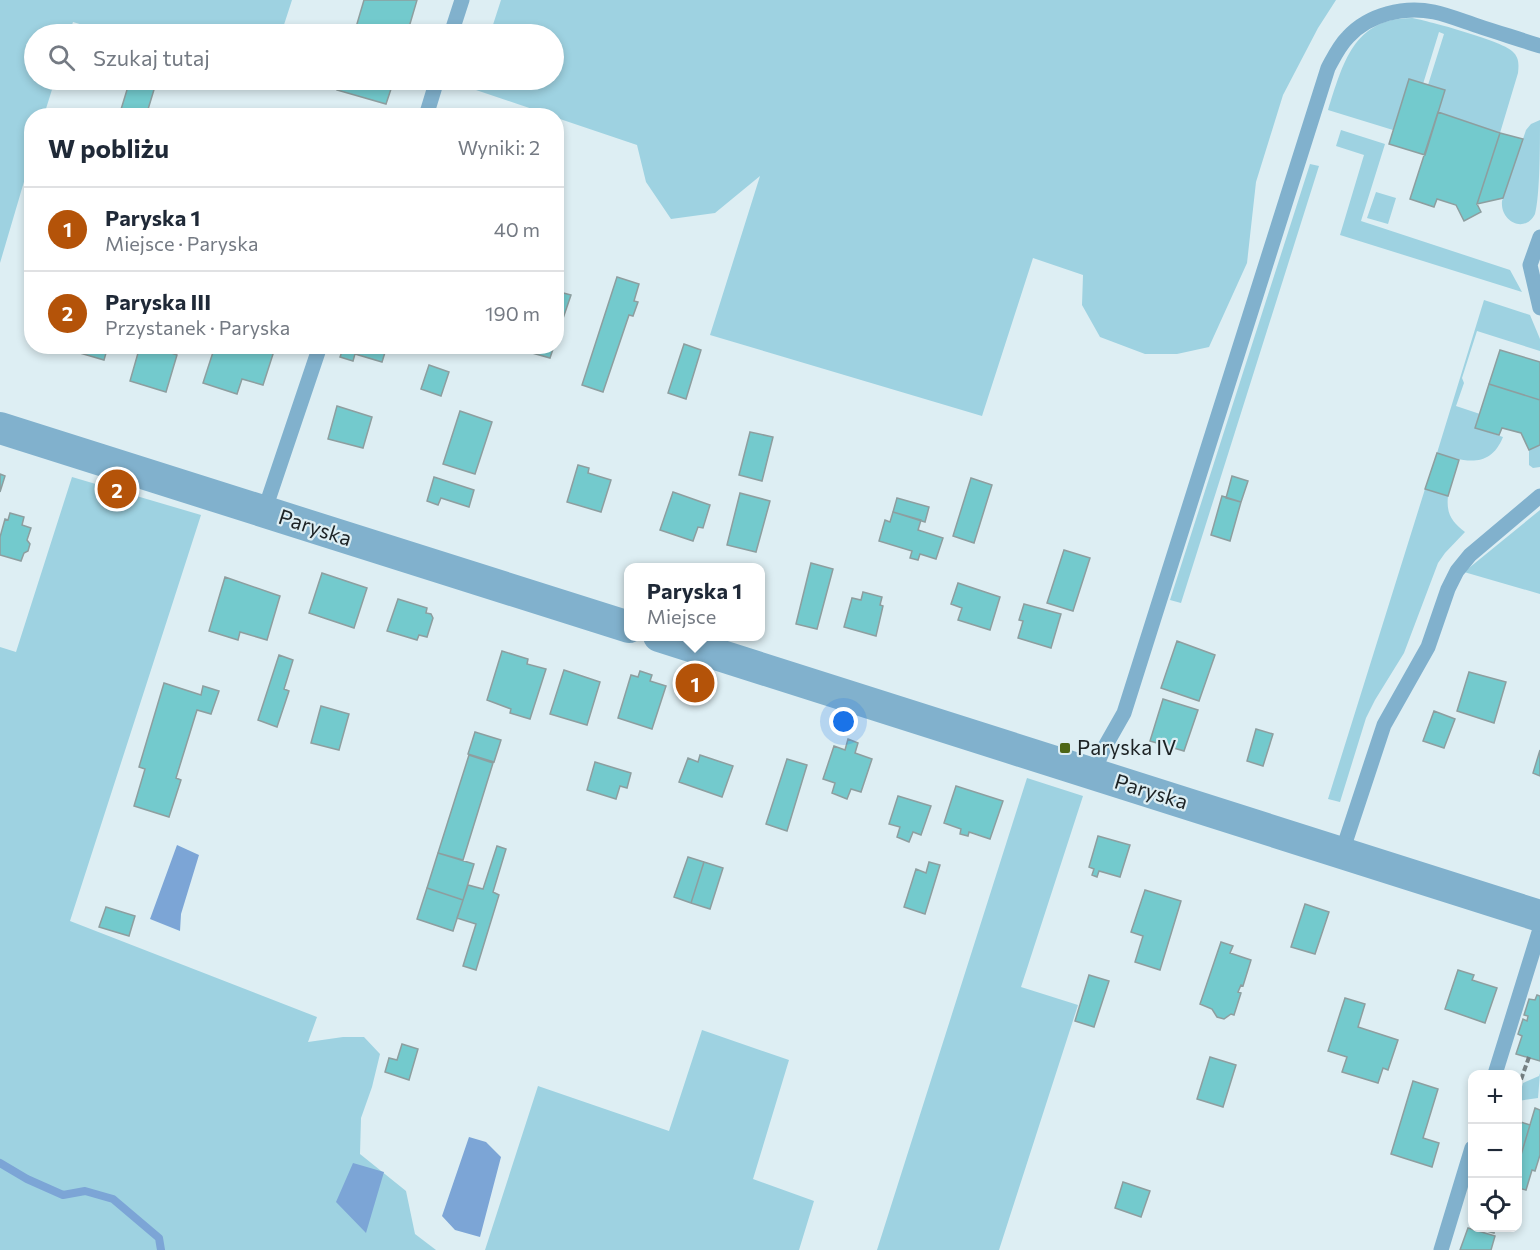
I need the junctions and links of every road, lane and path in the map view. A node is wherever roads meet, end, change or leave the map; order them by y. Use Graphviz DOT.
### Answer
graph roads {
  1 [pos="462,0"];
  2 [pos="454,24"];
  3 [pos="1540,46"];
  4 [pos="434,90"];
  5 [pos="428,108"];
  6 [pos="1540,237"];
  7 [pos="1540,308"];
  8 [pos="317,354"];
  9 [pos="0,428"];
  10 [pos="1540,496"];
  11 [pos="264,512"];
  12 [pos="624,625"];
  13 [pos="675,641"];
  14 [pos="1093,774"];
  15 [pos="1341,852"];
  16 [pos="1540,915"];
  17 [pos="1540,929"];
  18 [pos="1529,1057"];
  19 [pos="1496,1070"];
  20 [pos="1522,1077"];
  21 [pos="1468,1164"];
  22 [pos="1441,1250"];
  1 -- 2 [label="lane"];
  3 -- 14 [label="lane"];
  4 -- 5 [label="lane"];
  6 -- 7 [label="lane"];
  8 -- 11 [label="lane"];
  9 -- 11 [label="street, Paryska"];
  10 -- 15 [label="lane"];
  11 -- 12 [label="street, Paryska"];
  13 -- 14 [label="street, Paryska"];
  14 -- 15 [label="street, Paryska"];
  15 -- 16 [label="street, Paryska"];
  17 -- 19 [label="lane"];
  18 -- 20 [label="path"];
  21 -- 22 [label="lane"];
}
